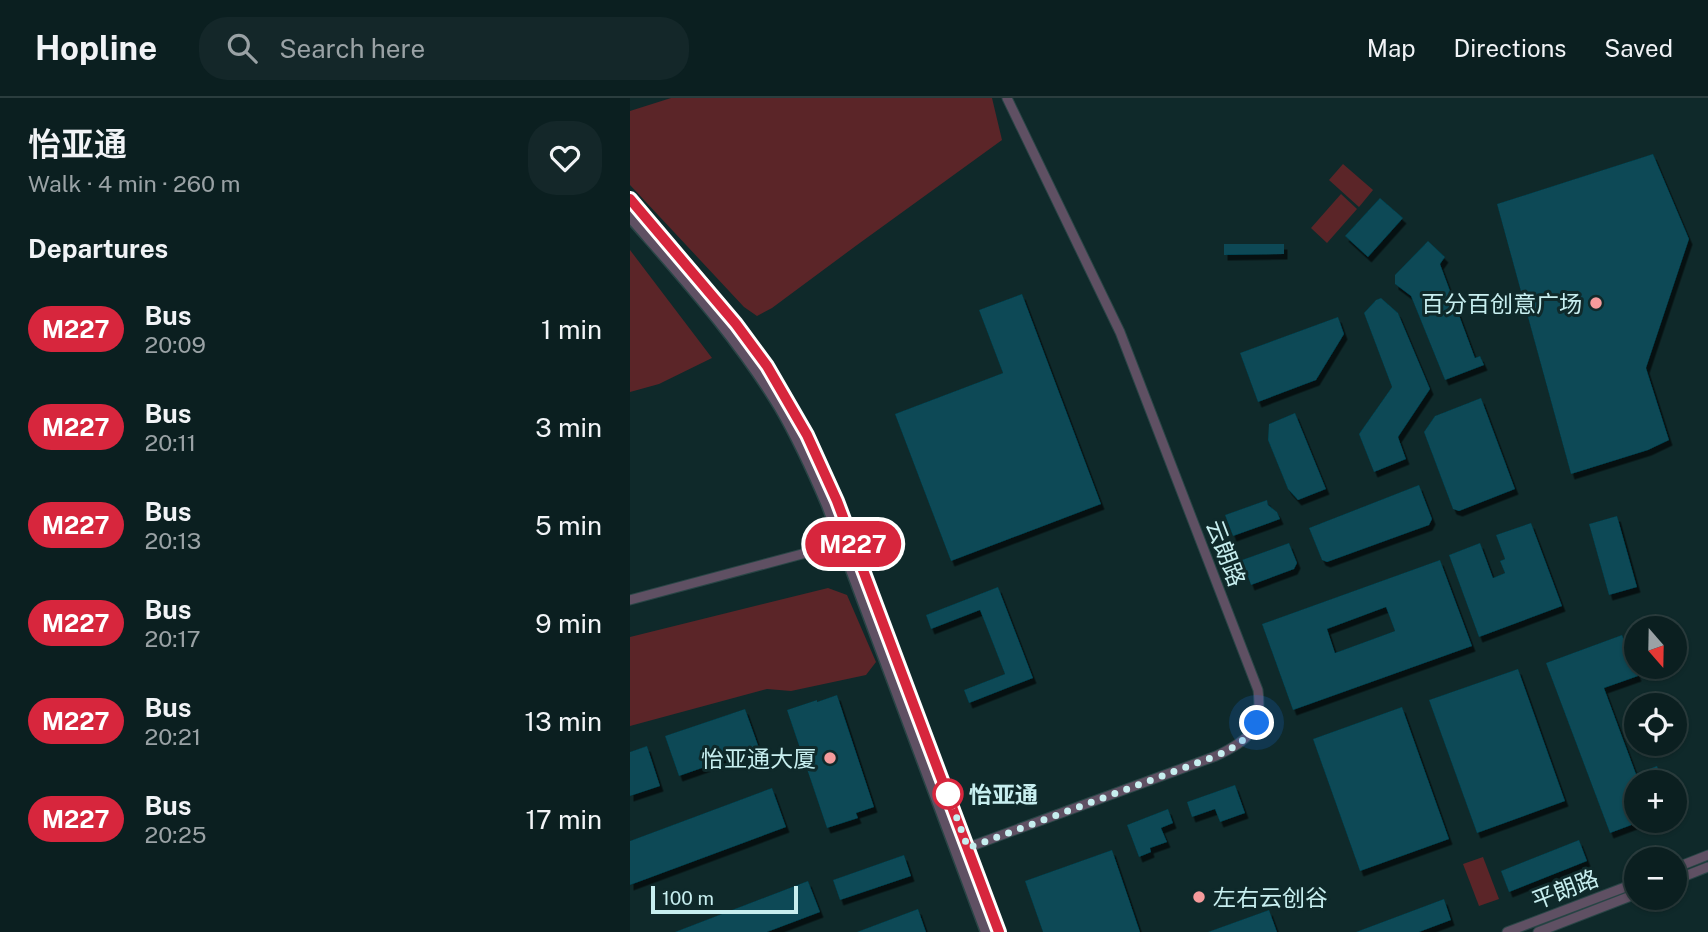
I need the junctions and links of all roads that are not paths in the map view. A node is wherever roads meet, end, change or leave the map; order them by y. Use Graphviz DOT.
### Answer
graph roads {
  1 [pos="1007,98"];
  2 [pos="630,199"];
  3 [pos="630,217"];
  4 [pos="847,542"];
  5 [pos="630,600"];
  6 [pos="962,850"];
  7 [pos="1708,855"];
  8 [pos="1687,863"];
  9 [pos="1708,867"];
  10 [pos="1687,875"];
  11 [pos="1624,888"];
  12 [pos="1624,899"];
  13 [pos="986,932"];
  14 [pos="999,932"];
  15 [pos="1507,932"];
  16 [pos="1538,932"];
  1 -- 6 [label="street, 云朗路"];
  2 -- 4 [label="street"];
  3 -- 4 [label="street"];
  4 -- 5 [label="street"];
  4 -- 6 [label="street"];
  6 -- 13 [label="street"];
  6 -- 14 [label="street"];
  7 -- 8 [label="street"];
  9 -- 10 [label="street"];
  11 -- 15 [label="street, 平朗路"];
  12 -- 16 [label="street, 平朗路"];
}
